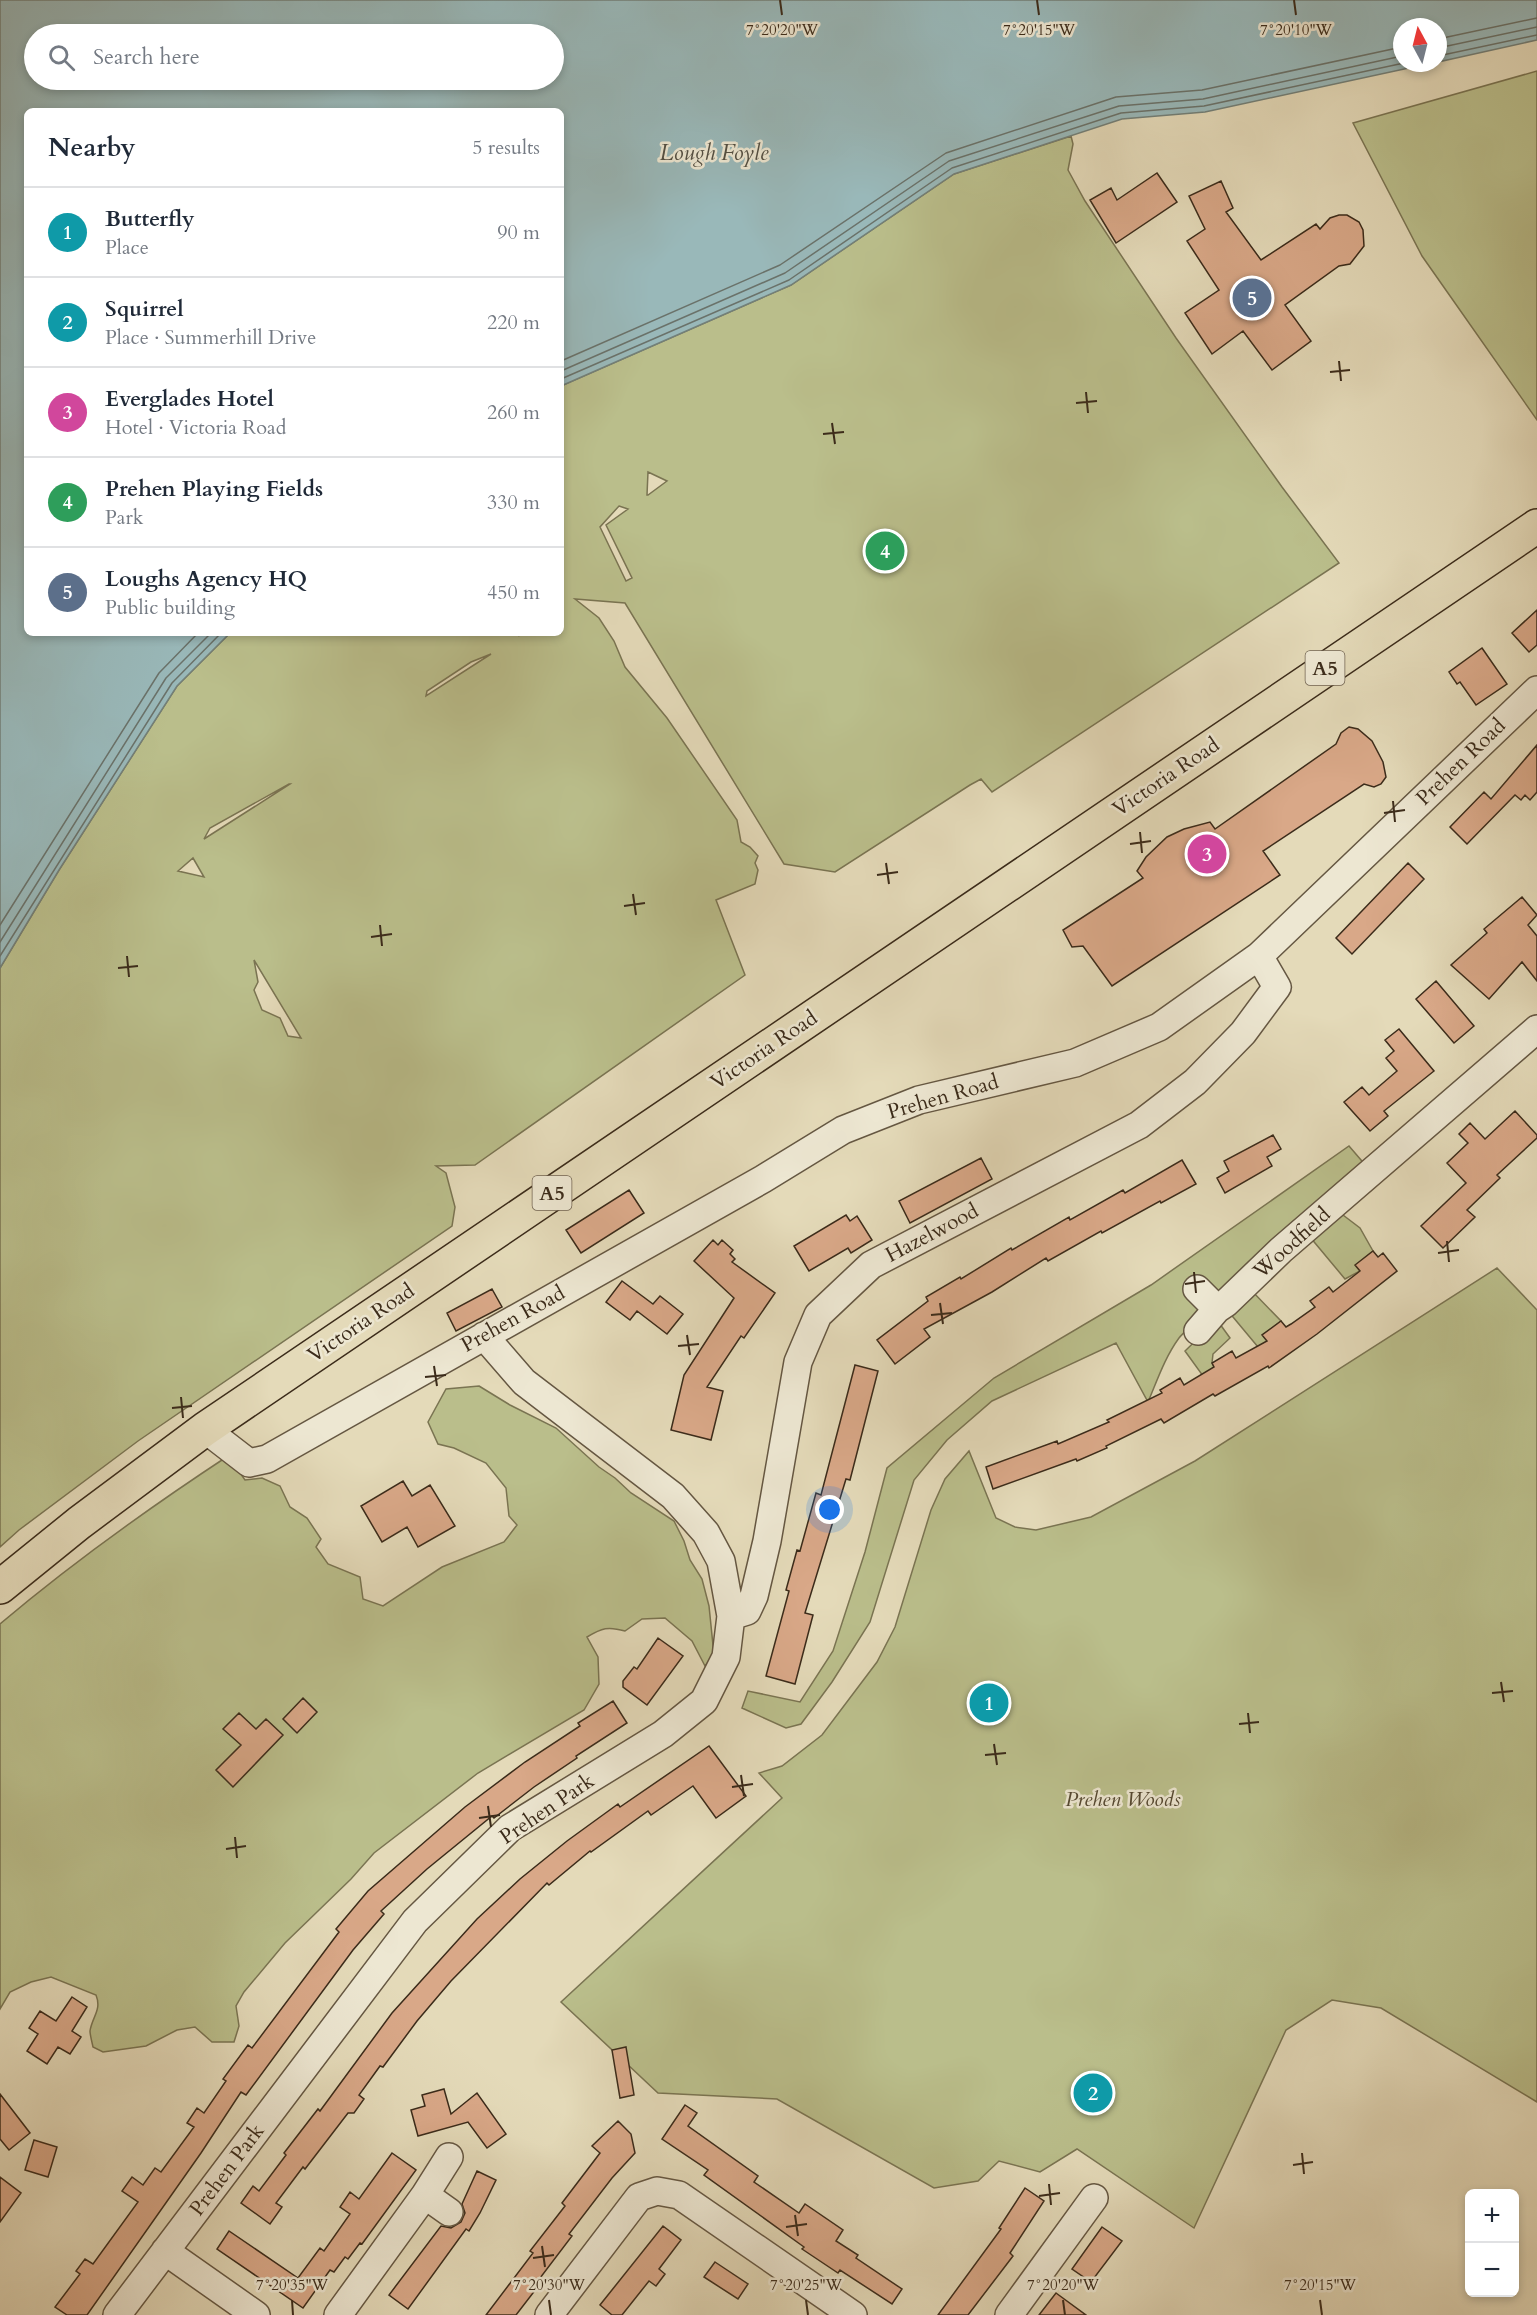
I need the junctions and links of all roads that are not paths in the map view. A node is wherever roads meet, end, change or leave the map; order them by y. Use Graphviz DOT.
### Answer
graph roads {
  1 [pos="1537,526"];
  2 [pos="1537,690"];
  3 [pos="1259,956"];
  4 [pos="1537,1029"];
  5 [pos="1197,1288"];
  6 [pos="1217,1309"];
  7 [pos="1198,1331"];
  8 [pos="484,1336"];
  9 [pos="205,1429"];
  10 [pos="0,1587"];
  11 [pos="730,1616"];
  12 [pos="449,2157"];
  13 [pos="425,2195"];
  14 [pos="1094,2198"];
  15 [pos="449,2212"];
  16 [pos="165,2251"];
  17 [pos="551,2314"];
  18 [pos="117,2315"];
  19 [pos="256,2315"];
  20 [pos="338,2315"];
  21 [pos="853,2315"];
  22 [pos="1009,2315"];
  1 -- 9 [label="highway, Victoria Road / A5"];
  2 -- 3 [label="street, Prehen Road"];
  3 -- 8 [label="street, Prehen Road"];
  3 -- 11 [label="street, Hazelwood"];
  4 -- 6 [label="street, Woodfield"];
  5 -- 6 [label="street"];
  6 -- 7 [label="street, Woodfield"];
  8 -- 9 [label="street, Prehen Road"];
  8 -- 11 [label="street, Prehen Park"];
  9 -- 10 [label="highway, Victoria Road / A5"];
  11 -- 16 [label="street, Prehen Park"];
  12 -- 13 [label="street"];
  13 -- 15 [label="street"];
  13 -- 20 [label="street"];
  14 -- 22 [label="street"];
  16 -- 18 [label="street, Prehen Park"];
  16 -- 19 [label="street"];
  17 -- 21 [label="street"];
}
